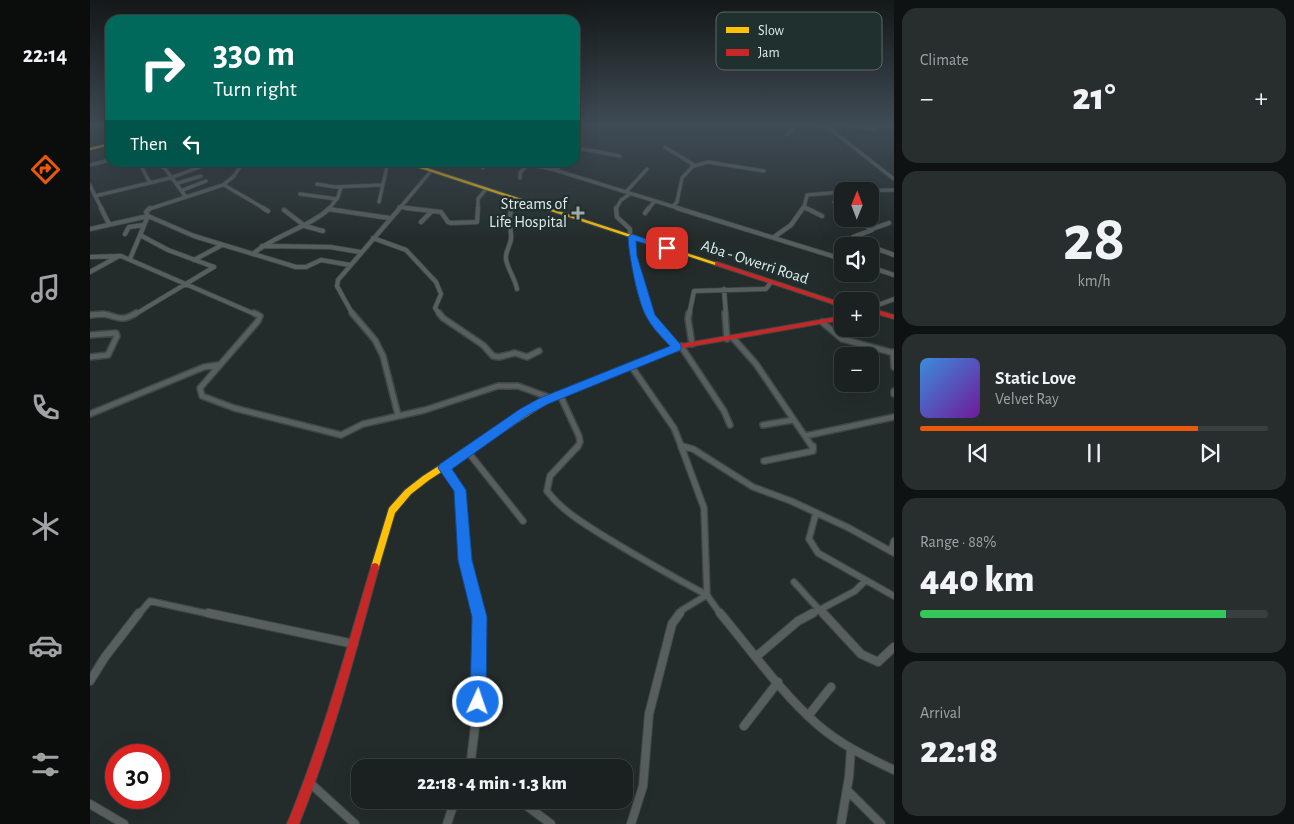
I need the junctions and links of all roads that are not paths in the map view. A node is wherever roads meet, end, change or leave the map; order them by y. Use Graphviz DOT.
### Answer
graph roads {
  1 [pos="689,162"];
  2 [pos="706,162"];
  3 [pos="711,162"];
  4 [pos="872,162"];
  5 [pos="694,166"];
  6 [pos="142,167"];
  7 [pos="162,167"];
  8 [pos="201,167"];
  9 [pos="240,167"];
  10 [pos="387,167"];
  11 [pos="419,167"];
  12 [pos="426,167"];
  13 [pos="525,167"];
  14 [pos="542,167"];
  15 [pos="559,167"];
  16 [pos="648,169"];
  17 [pos="555,170"];
  18 [pos="431,171"];
  19 [pos="764,171"];
  20 [pos="201,176"];
  21 [pos="170,178"];
  22 [pos="520,178"];
  23 [pos="894,180"];
  24 [pos="206,182"];
  25 [pos="150,183"];
  26 [pos="178,183"];
  27 [pos="317,184"];
  28 [pos="382,184"];
  29 [pos="90,185"];
  30 [pos="224,185"];
  31 [pos="341,187"];
  32 [pos="486,189"];
  33 [pos="183,190"];
  34 [pos="879,190"];
  35 [pos="894,190"];
  36 [pos="626,192"];
  37 [pos="631,193"];
  38 [pos="834,193"];
  39 [pos="300,194"];
  40 [pos="94,196"];
  41 [pos="186,197"];
  42 [pos="337,199"];
  43 [pos="515,199"];
  44 [pos="655,201"];
  45 [pos="379,202"];
  46 [pos="673,206"];
  47 [pos="804,206"];
  48 [pos="399,207"];
  49 [pos="328,209"];
  50 [pos="284,210"];
  51 [pos="268,211"];
  52 [pos="432,211"];
  53 [pos="645,213"];
  54 [pos="148,216"];
  55 [pos="822,216"];
  56 [pos="389,218"];
  57 [pos="421,222"];
  58 [pos="889,223"];
  59 [pos="109,224"];
  60 [pos="144,225"];
  61 [pos="304,225"];
  62 [pos="90,229"];
  63 [pos="872,229"];
  64 [pos="323,231"];
  65 [pos="125,234"];
  66 [pos="140,235"];
  67 [pos="631,235"];
  68 [pos="774,237"];
  69 [pos="372,238"];
  70 [pos="222,245"];
  71 [pos="262,246"];
  72 [pos="360,252"];
  73 [pos="254,253"];
  74 [pos="120,255"];
  75 [pos="894,255"];
  76 [pos="834,256"];
  77 [pos="90,257"];
  78 [pos="130,259"];
  79 [pos="194,260"];
  80 [pos="350,265"];
  81 [pos="879,270"];
  82 [pos="90,272"];
  83 [pos="894,275"];
  84 [pos="772,282"];
  85 [pos="186,285"];
  86 [pos="517,289"];
  87 [pos="724,289"];
  88 [pos="894,299"];
  89 [pos="834,300"];
  90 [pos="834,300"];
  91 [pos="879,306"];
  92 [pos="879,314"];
  93 [pos="90,315"];
  94 [pos="894,319"];
  95 [pos="834,320"];
  96 [pos="822,322"];
  97 [pos="90,335"];
  98 [pos="730,339"];
  99 [pos="692,344"];
  100 [pos="679,347"];
  101 [pos="539,351"];
  102 [pos="893,352"];
  103 [pos="90,358"];
  104 [pos="218,366"];
  105 [pos="630,366"];
  106 [pos="894,367"];
  107 [pos="560,395"];
  108 [pos="551,398"];
  109 [pos="90,414"];
  110 [pos="398,415"];
  111 [pos="894,417"];
  112 [pos="793,420"];
  113 [pos="730,425"];
  114 [pos="763,425"];
  115 [pos="805,436"];
  116 [pos="681,446"];
  117 [pos="468,452"];
  118 [pos="764,461"];
  119 [pos="444,468"];
  120 [pos="816,513"];
  121 [pos="523,521"];
  122 [pos="894,541"];
  123 [pos="893,552"];
  124 [pos="865,581"];
  125 [pos="794,582"];
  126 [pos="706,595"];
  127 [pos="894,596"];
  128 [pos="820,609"];
  129 [pos="354,644"];
  130 [pos="894,648"];
  131 [pos="757,656"];
  132 [pos="90,681"];
  133 [pos="778,682"];
  134 [pos="831,687"];
  135 [pos="808,716"];
  136 [pos="744,726"];
  137 [pos="851,748"];
  138 [pos="473,759"];
  139 [pos="894,770"];
  140 [pos="310,783"];
  141 [pos="848,790"];
  142 [pos="90,804"];
  143 [pos="452,809"];
  144 [pos="531,809"];
  145 [pos="124,824"];
  146 [pos="293,824"];
  147 [pos="355,824"];
  148 [pos="447,824"];
  149 [pos="551,824"];
  150 [pos="631,824"];
  151 [pos="841,824"];
  152 [pos="881,824"];
  1 -- 5 [label="street"];
  2 -- 5 [label="street"];
  3 -- 19 [label="street"];
  4 -- 23 [label="street"];
  5 -- 46 [label="street"];
  6 -- 25 [label="street"];
  7 -- 21 [label="street"];
  8 -- 21 [label="street"];
  9 -- 30 [label="street"];
  10 -- 28 [label="street"];
  11 -- 18 [label="main road, Aba - Owerri Road"];
  12 -- 67 [label="main road, Aba - Owerri Road"];
  13 -- 22 [label="street"];
  14 -- 17 [label="street"];
  15 -- 17 [label="street"];
  16 -- 36 [label="street"];
  17 -- 36 [label="street"];
  18 -- 32 [label="main road, Aba - Owerri Road"];
  18 -- 48 [label="street"];
  20 -- 26 [label="street"];
  21 -- 25 [label="street"];
  21 -- 26 [label="street"];
  24 -- 33 [label="street"];
  25 -- 40 [label="street"];
  26 -- 33 [label="street"];
  27 -- 31 [label="street"];
  28 -- 31 [label="street"];
  28 -- 45 [label="street"];
  29 -- 40 [label="street"];
  30 -- 41 [label="street"];
  30 -- 51 [label="street"];
  31 -- 42 [label="street"];
  32 -- 43 [label="main road, Aba - Owerri Road"];
  32 -- 52 [label="street"];
  33 -- 41 [label="street"];
  34 -- 35 [label="street"];
  36 -- 37 [label="street"];
  37 -- 44 [label="street"];
  37 -- 67 [label="street"];
  38 -- 47 [label="street"];
  39 -- 42 [label="street"];
  40 -- 59 [label="street"];
  41 -- 54 [label="street"];
  42 -- 49 [label="street"];
  43 -- 67 [label="main road, Aba - Owerri Road"];
  43 -- 86 [label="street"];
  44 -- 46 [label="street"];
  44 -- 53 [label="street"];
  46 -- 68 [label="street"];
  47 -- 55 [label="street"];
  47 -- 68 [label="street"];
  48 -- 52 [label="street"];
  48 -- 56 [label="street"];
  49 -- 56 [label="street"];
  49 -- 61 [label="street"];
  50 -- 61 [label="street"];
  52 -- 57 [label="street"];
  54 -- 59 [label="street"];
  54 -- 60 [label="street"];
  54 -- 70 [label="street"];
  56 -- 69 [label="street"];
  58 -- 63 [label="street"];
  59 -- 62 [label="street"];
  60 -- 65 [label="street"];
  60 -- 66 [label="street"];
  61 -- 64 [label="street"];
  61 -- 71 [label="street"];
  63 -- 75 [label="street"];
  66 -- 78 [label="street"];
  66 -- 79 [label="street"];
  67 -- 84 [label="main road, Aba - Owerri Road"];
  67 -- 89 [label="main road, Aba - Owerri Road"];
  67 -- 100 [label="street"];
  68 -- 76 [label="street"];
  69 -- 72 [label="street"];
  69 -- 101 [label="street"];
  70 -- 73 [label="street"];
  70 -- 79 [label="street"];
  71 -- 72 [label="street"];
  71 -- 73 [label="street"];
  72 -- 80 [label="street"];
  73 -- 80 [label="street"];
  74 -- 77 [label="street"];
  74 -- 78 [label="street"];
  74 -- 82 [label="street"];
  78 -- 85 [label="street"];
  79 -- 85 [label="street"];
  80 -- 110 [label="street"];
  81 -- 83 [label="street"];
  84 -- 87 [label="street"];
  84 -- 90 [label="main road, Aba - Owerri Road"];
  85 -- 93 [label="street"];
  85 -- 104 [label="street"];
  87 -- 98 [label="street"];
  87 -- 99 [label="street"];
  88 -- 91 [label="street"];
  92 -- 94 [label="main road"];
  95 -- 96 [label="main road"];
  96 -- 98 [label="main road"];
  96 -- 102 [label="street"];
  97 -- 103 [label="street"];
  98 -- 99 [label="main road"];
  98 -- 112 [label="street"];
  99 -- 100 [label="main road"];
  100 -- 105 [label="main road"];
  100 -- 113 [label="street"];
  102 -- 106 [label="street"];
  104 -- 109 [label="street"];
  104 -- 110 [label="street"];
  105 -- 107 [label="main road"];
  105 -- 116 [label="street"];
  107 -- 108 [label="main road"];
  107 -- 126 [label="street"];
  108 -- 110 [label="street"];
  108 -- 117 [label="main road"];
  111 -- 115 [label="street"];
  112 -- 114 [label="street"];
  112 -- 115 [label="street"];
  115 -- 118 [label="street"];
  116 -- 120 [label="street"];
  116 -- 126 [label="street"];
  117 -- 119 [label="main road"];
  117 -- 121 [label="street"];
  119 -- 129 [label="main road"];
  119 -- 138 [label="street"];
  120 -- 123 [label="street"];
  120 -- 124 [label="street"];
  122 -- 123 [label="street"];
  124 -- 127 [label="street"];
  124 -- 128 [label="street"];
  125 -- 128 [label="street"];
  126 -- 131 [label="street"];
  126 -- 150 [label="street"];
  128 -- 130 [label="street"];
  128 -- 131 [label="street"];
  129 -- 132 [label="street"];
  129 -- 140 [label="main road"];
  131 -- 133 [label="street"];
  133 -- 135 [label="street"];
  133 -- 136 [label="street"];
  134 -- 135 [label="street"];
  135 -- 137 [label="street"];
  137 -- 139 [label="street"];
  137 -- 141 [label="street"];
  140 -- 146 [label="main road"];
  140 -- 147 [label="street"];
  141 -- 151 [label="street"];
  141 -- 152 [label="street"];
  142 -- 145 [label="street"];
  143 -- 148 [label="street"];
  144 -- 149 [label="street"];
}
